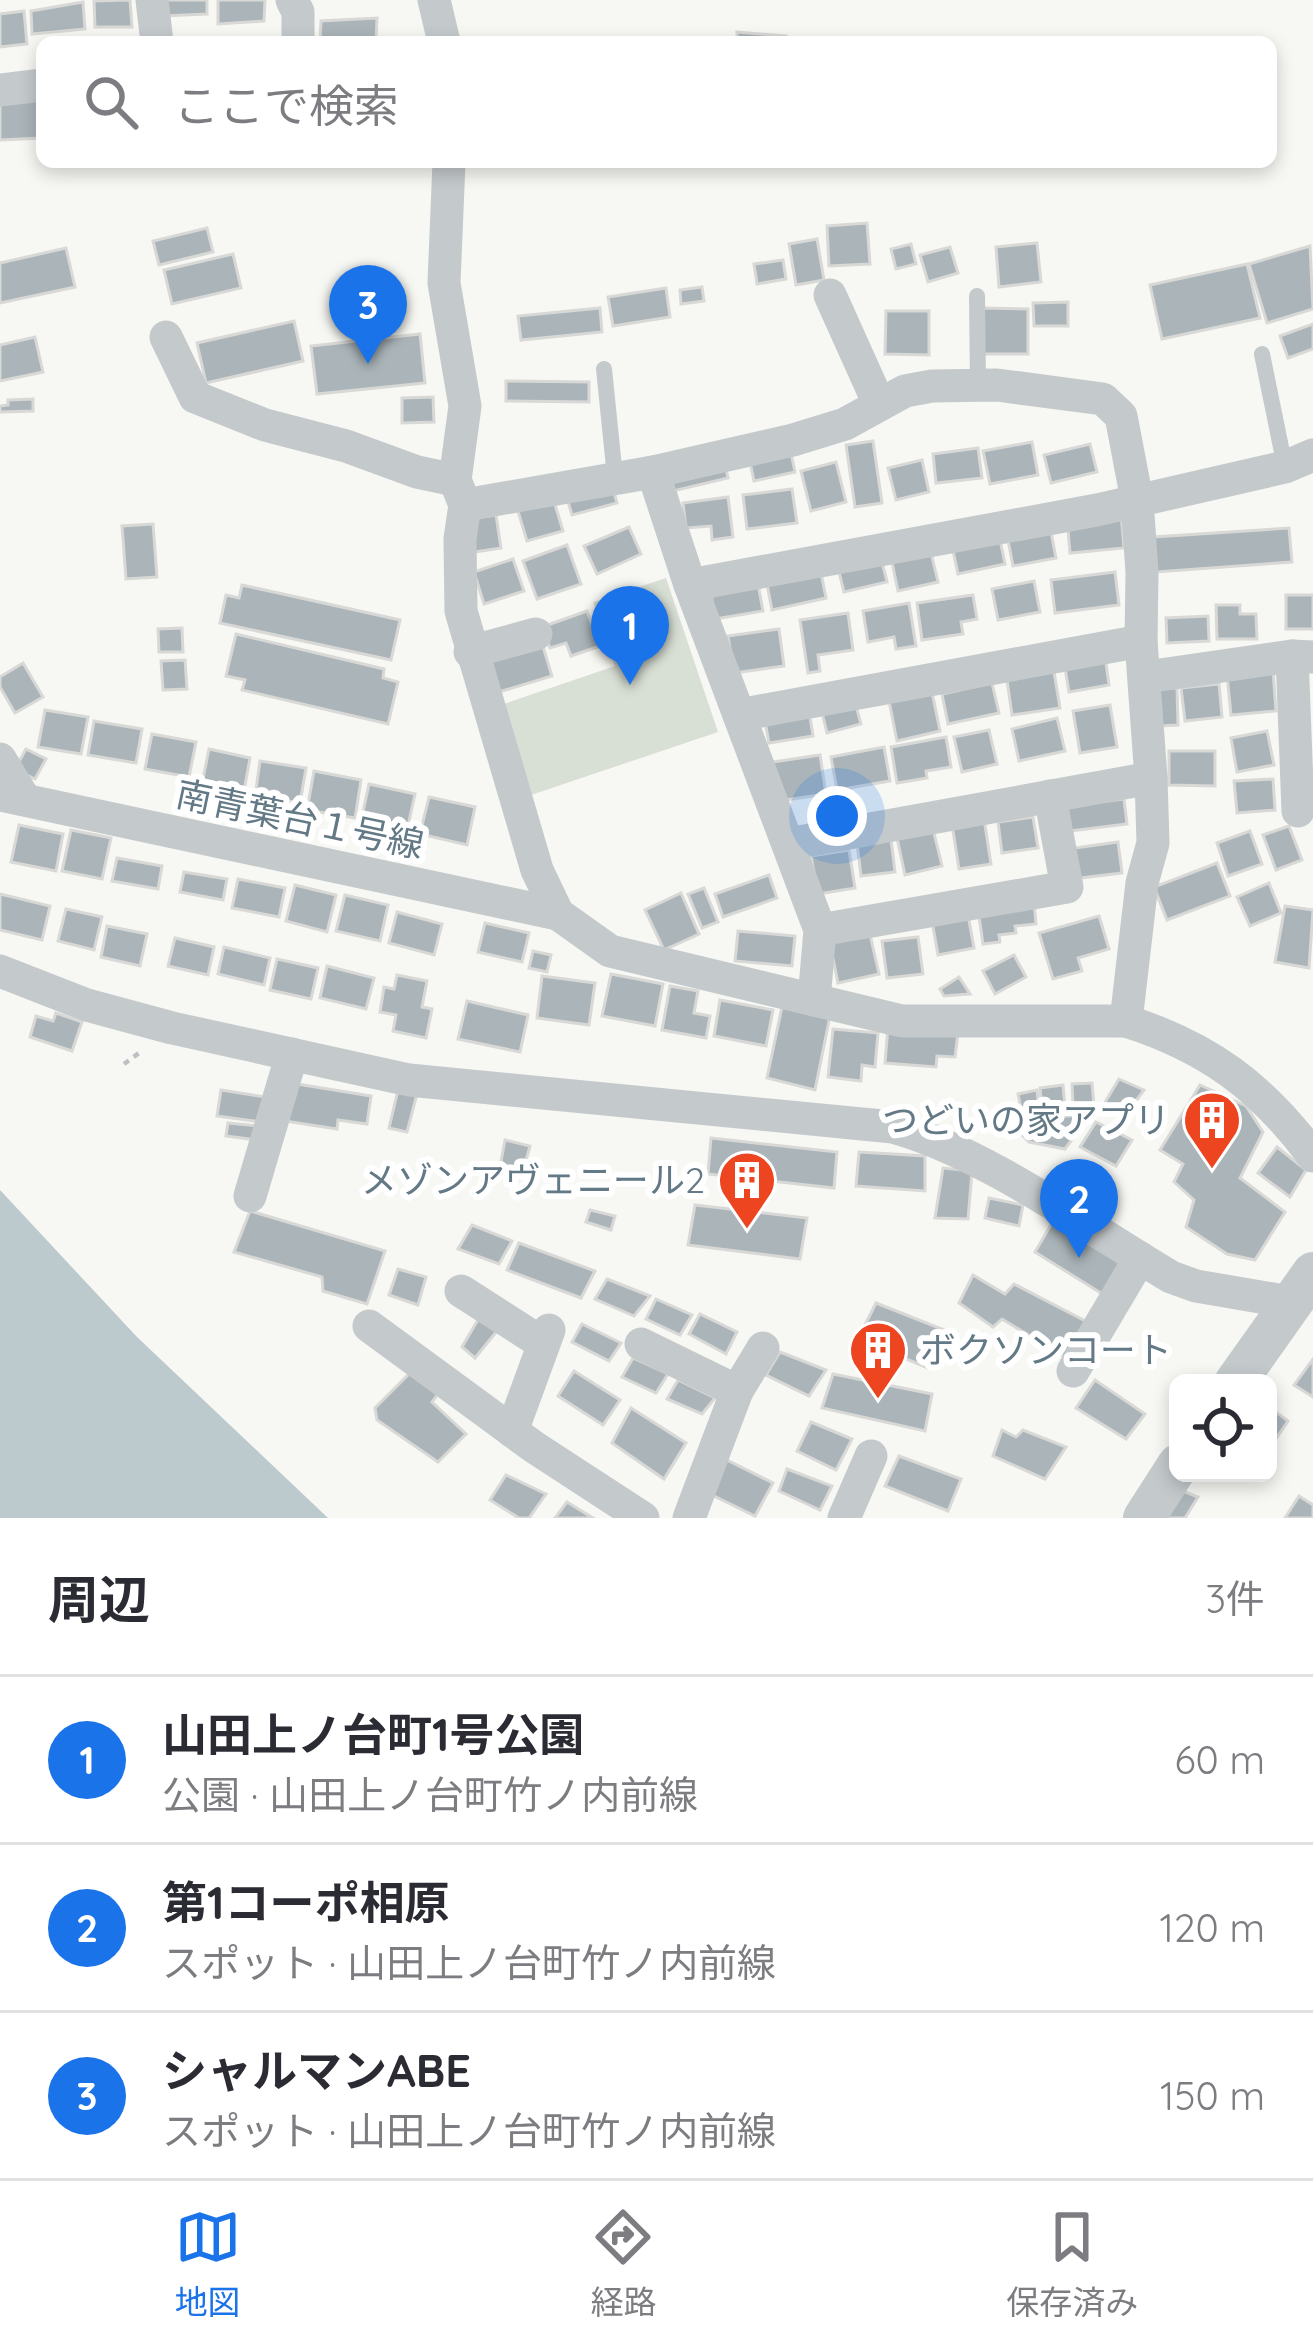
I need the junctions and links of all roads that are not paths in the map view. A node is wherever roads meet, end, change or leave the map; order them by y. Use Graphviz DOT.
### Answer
graph roads {
  1 [pos="152,0"];
  2 [pos="292,0"];
  3 [pos="434,0"];
  4 [pos="156,36"];
  5 [pos="298,36"];
  6 [pos="443,36"];
  7 [pos="36,86"];
  8 [pos="0,90"];
  9 [pos="449,168"];
  10 [pos="830,295"];
  11 [pos="977,296"];
  12 [pos="166,337"];
  13 [pos="1262,354"];
  14 [pos="604,369"];
  15 [pos="978,384"];
  16 [pos="879,404"];
  17 [pos="1299,461"];
  18 [pos="652,472"];
  19 [pos="615,477"];
  20 [pos="460,493"];
  21 [pos="1136,500"];
  22 [pos="690,585"];
  23 [pos="536,634"];
  24 [pos="1141,641"];
  25 [pos="470,652"];
  26 [pos="1302,657"];
  27 [pos="1146,677"];
  28 [pos="739,715"];
  29 [pos="0,758"];
  30 [pos="1151,778"];
  31 [pos="1050,796"];
  32 [pos="12,797"];
  33 [pos="1298,812"];
  34 [pos="788,844"];
  35 [pos="558,914"];
  36 [pos="820,930"];
  37 [pos="0,971"];
  38 [pos="814,1000"];
  39 [pos="1126,1021"];
  40 [pos="292,1054"];
  41 [pos="1313,1156"];
  42 [pos="250,1196"];
  43 [pos="1139,1258"];
  44 [pos="1302,1287"];
  45 [pos="461,1291"];
  46 [pos="369,1326"];
  47 [pos="641,1344"];
  48 [pos="763,1348"];
  49 [pos="1073,1370"];
  50 [pos="1240,1374"];
  51 [pos="737,1391"];
  52 [pos="512,1431"];
  53 [pos="871,1456"];
  54 [pos="1169,1480"];
  55 [pos="643,1518"];
  56 [pos="689,1518"];
  57 [pos="844,1518"];
  58 [pos="1144,1518"];
  1 -- 4 [label="street"];
  2 -- 5 [label="street"];
  3 -- 6 [label="street"];
  7 -- 8 [label="street"];
  9 -- 20 [label="street"];
  10 -- 16 [label="street"];
  11 -- 15 [label="lane"];
  12 -- 20 [label="street"];
  13 -- 17 [label="lane"];
  14 -- 19 [label="lane"];
  15 -- 16 [label="street"];
  15 -- 21 [label="street"];
  16 -- 18 [label="street"];
  17 -- 21 [label="street"];
  18 -- 19 [label="street"];
  18 -- 22 [label="street"];
  19 -- 20 [label="street"];
  20 -- 25 [label="street"];
  21 -- 22 [label="street"];
  21 -- 24 [label="street"];
  22 -- 28 [label="street"];
  23 -- 25 [label="street"];
  24 -- 27 [label="street"];
  24 -- 28 [label="street"];
  25 -- 35 [label="street"];
  26 -- 27 [label="street"];
  26 -- 33 [label="street"];
  27 -- 30 [label="street"];
  28 -- 34 [label="street"];
  29 -- 32 [label="street, 南青葉台１号線"];
  30 -- 31 [label="street"];
  30 -- 39 [label="street"];
  31 -- 34 [label="street"];
  31 -- 36 [label="street"];
  32 -- 35 [label="street, 南青葉台１号線"];
  34 -- 36 [label="street"];
  35 -- 38 [label="street"];
  36 -- 38 [label="street"];
  37 -- 40 [label="street"];
  38 -- 39 [label="street"];
  39 -- 41 [label="street"];
  40 -- 42 [label="street"];
  40 -- 43 [label="street"];
  43 -- 44 [label="street"];
  43 -- 49 [label="street"];
  44 -- 50 [label="street"];
  45 -- 52 [label="street"];
  46 -- 52 [label="street"];
  47 -- 51 [label="street"];
  48 -- 51 [label="street"];
  51 -- 56 [label="street"];
  52 -- 55 [label="street"];
  53 -- 57 [label="street"];
  54 -- 58 [label="street"];
}
